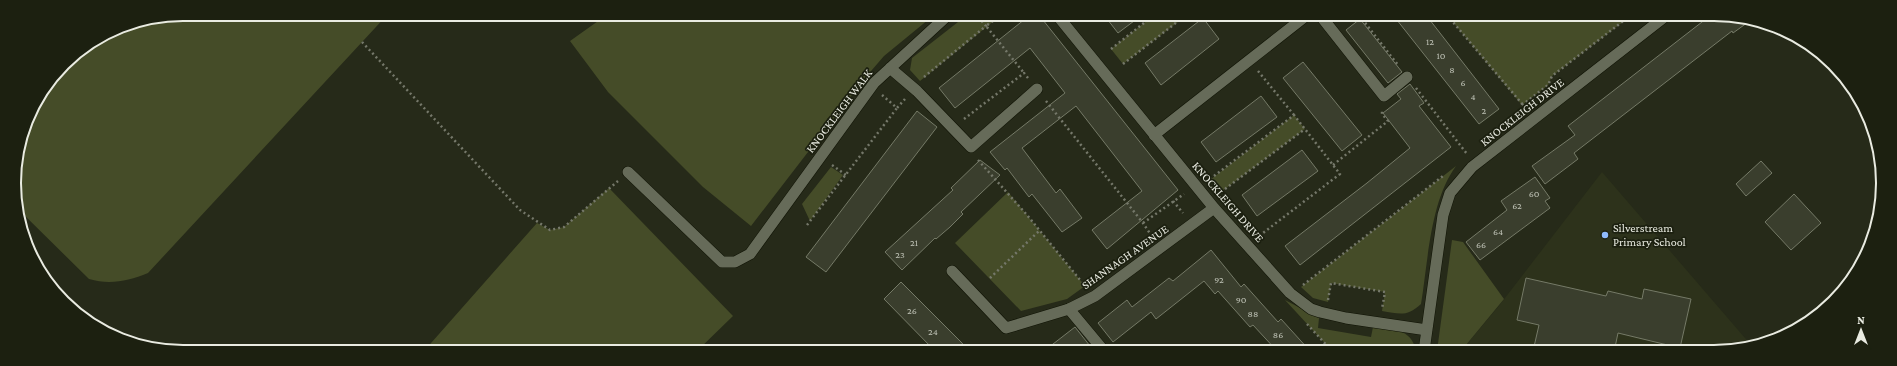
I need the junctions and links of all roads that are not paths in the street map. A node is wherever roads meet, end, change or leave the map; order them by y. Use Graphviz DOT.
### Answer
graph roads {
  1 [pos="941,21"];
  2 [pos="1062,21"];
  3 [pos="1298,21"];
  4 [pos="1325,21"];
  5 [pos="1659,21"];
  6 [pos="890,68"];
  7 [pos="1407,77"];
  8 [pos="1037,89"];
  9 [pos="1154,135"];
  10 [pos="628,172"];
  11 [pos="1214,208"];
  12 [pos="952,271"];
  13 [pos="1069,309"];
  14 [pos="1427,330"];
  15 [pos="1099,345"];
  16 [pos="1425,345"];
  1 -- 6 [label="street, KNOCKLEIGH WALK"];
  2 -- 9 [label="street, KNOCKLEIGH DRIVE"];
  3 -- 9 [label="street"];
  4 -- 7 [label="street"];
  5 -- 14 [label="street, KNOCKLEIGH DRIVE"];
  6 -- 8 [label="street"];
  6 -- 10 [label="street, KNOCKLEIGH WALK"];
  9 -- 11 [label="street, KNOCKLEIGH DRIVE"];
  11 -- 13 [label="street, SHANNAGH AVENUE"];
  11 -- 14 [label="street, KNOCKLEIGH DRIVE"];
  12 -- 13 [label="street, SHANNAGH AVENUE"];
  13 -- 15 [label="street"];
  14 -- 16 [label="street, KNOCKLEIGH DRIVE"];
}
